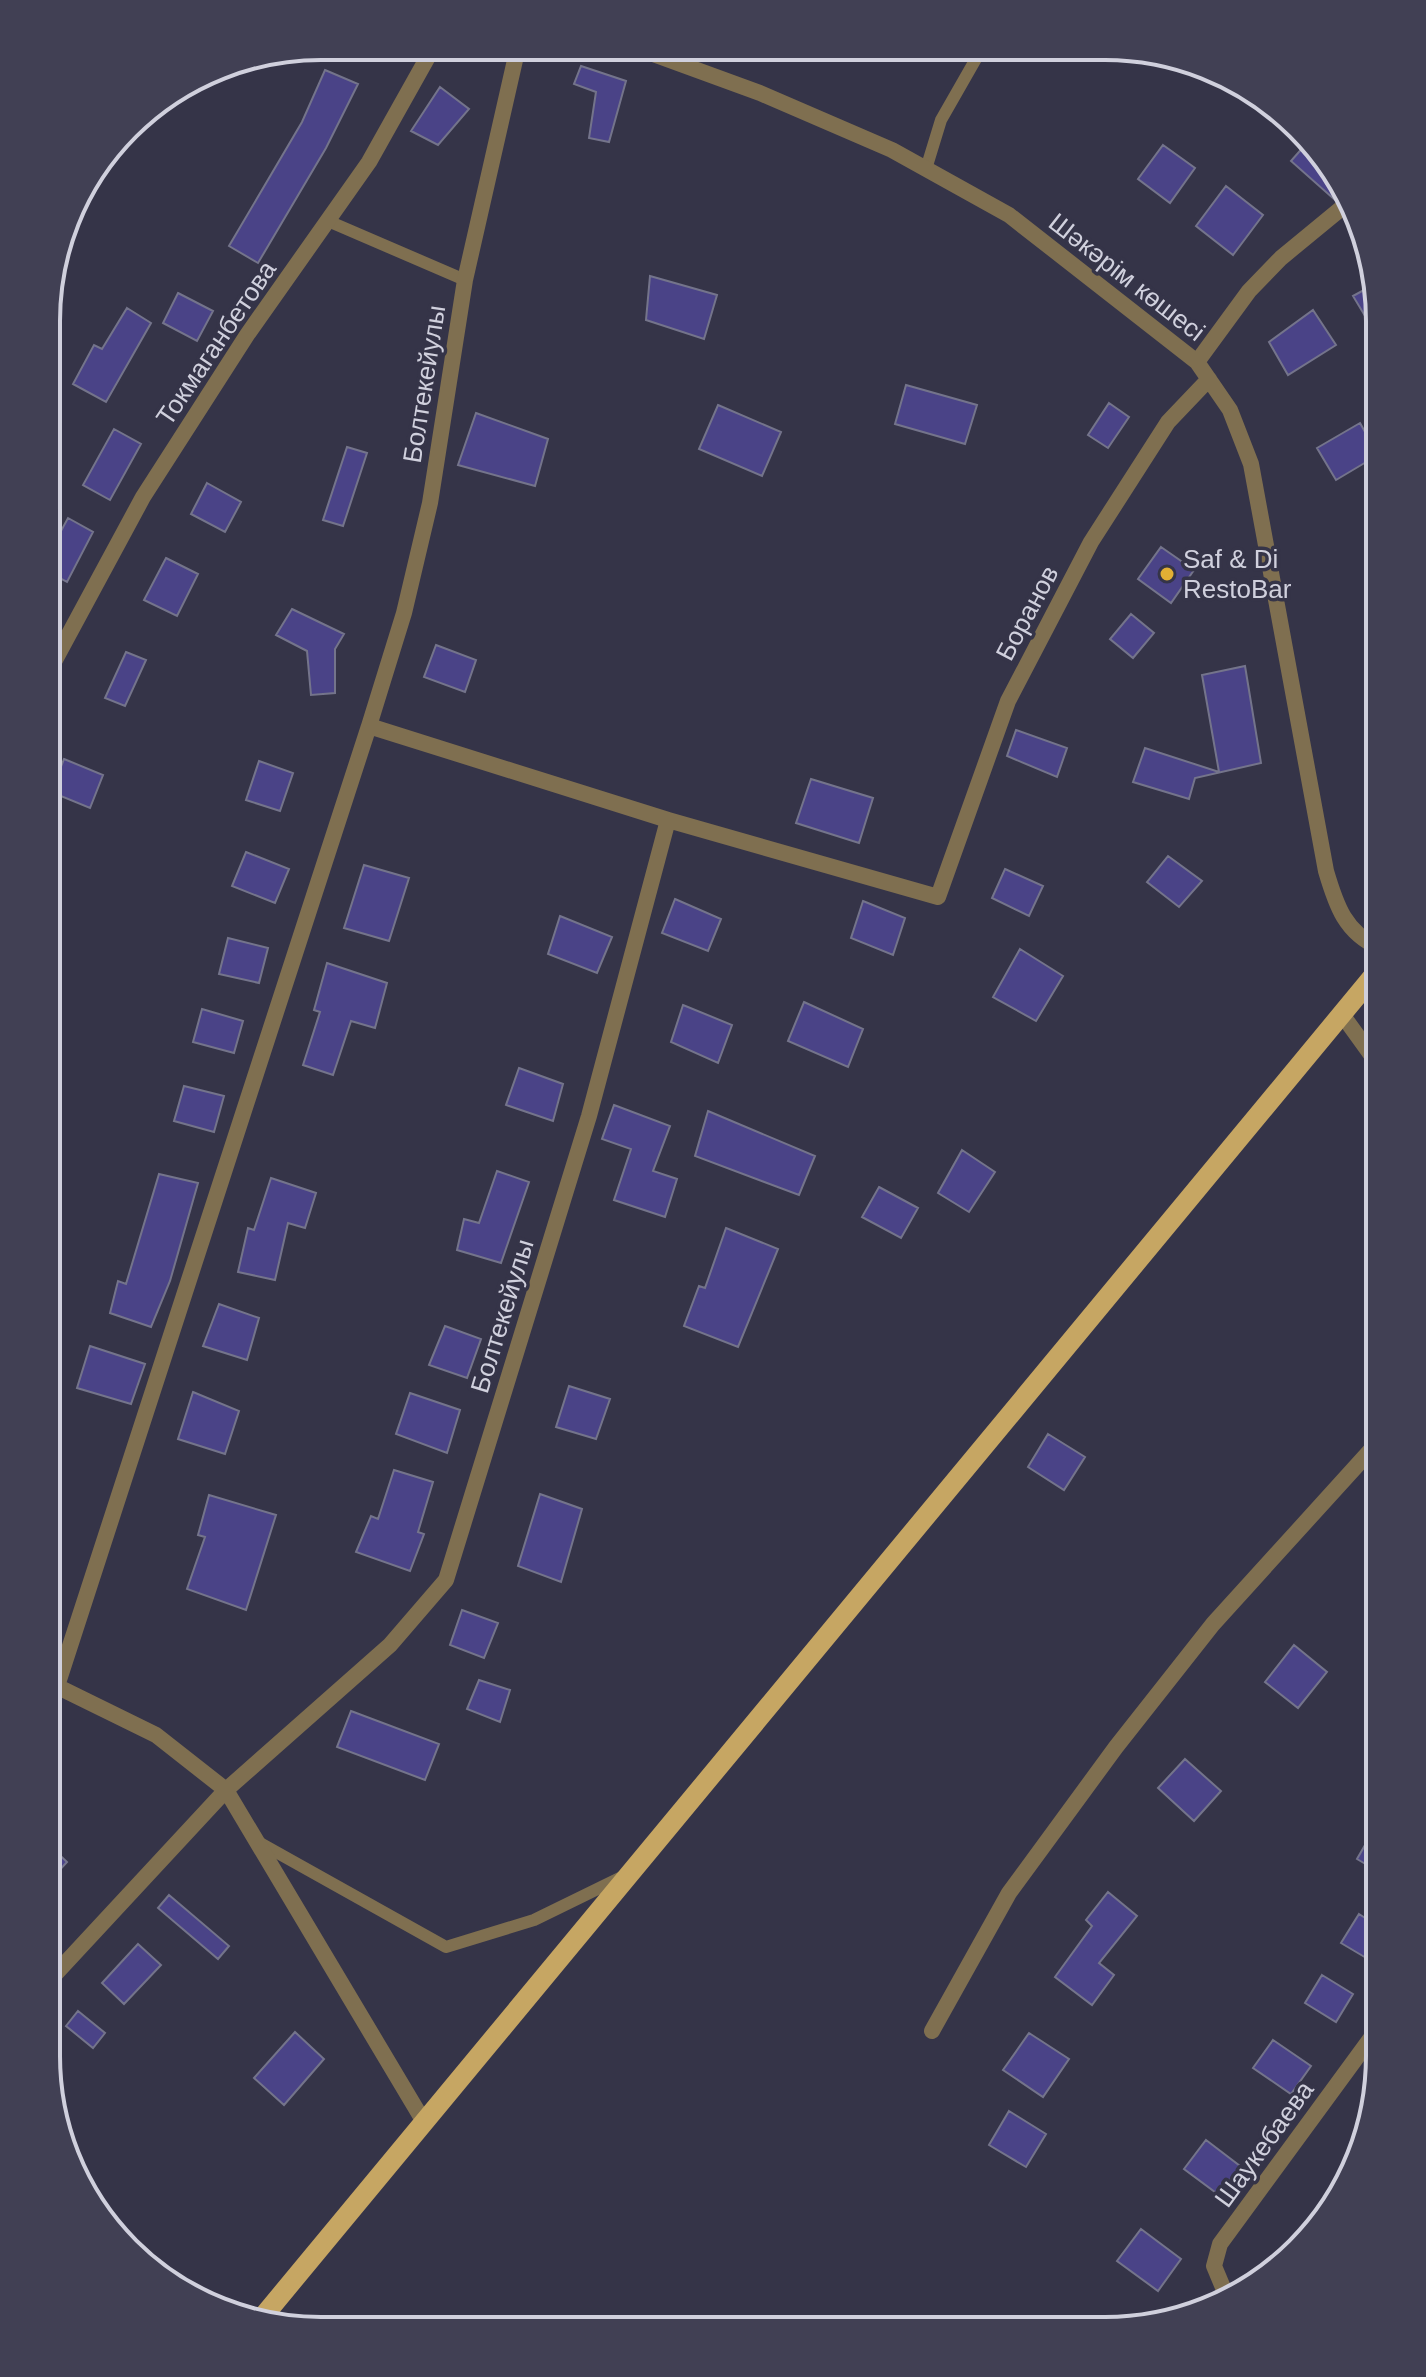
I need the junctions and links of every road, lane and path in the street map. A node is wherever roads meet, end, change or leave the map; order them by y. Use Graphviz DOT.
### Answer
graph roads {
  1 [pos="976,60"];
  2 [pos="426,61"];
  3 [pos="515,61"];
  4 [pos="671,61"];
  5 [pos="926,169"];
  6 [pos="1340,209"];
  7 [pos="328,221"];
  8 [pos="465,280"];
  9 [pos="1197,362"];
  10 [pos="1209,379"];
  11 [pos="60,651"];
  12 [pos="369,726"];
  13 [pos="668,820"];
  14 [pos="1366,939"];
  15 [pos="1366,985"];
  16 [pos="1341,1013"];
  17 [pos="1366,1047"];
  18 [pos="1365,1456"];
  19 [pos="60,1658"];
  20 [pos="60,1692"];
  21 [pos="226,1790"];
  22 [pos="260,1843"];
  23 [pos="630,1873"];
  24 [pos="60,1969"];
  25 [pos="932,2031"];
  26 [pos="1365,2046"];
  27 [pos="424,2122"];
  28 [pos="1223,2288"];
  29 [pos="268,2311"];
  1 -- 5 [label="lane"];
  2 -- 7 [label="street, Токмаганбетова"];
  3 -- 8 [label="street, Болтекейулы"];
  4 -- 5 [label="street, Шәкәрім көшесі"];
  5 -- 9 [label="street, Шәкәрім көшесі"];
  6 -- 9 [label="street"];
  7 -- 8 [label="lane"];
  7 -- 11 [label="street, Токмаганбетова"];
  8 -- 12 [label="street, Болтекейулы"];
  9 -- 10 [label="street, Шәкәрім көшесі"];
  10 -- 13 [label="street, Боранов"];
  10 -- 14 [label="street, Шәкәрім көшесі"];
  12 -- 13 [label="street"];
  12 -- 19 [label="street, Болтекейулы"];
  13 -- 21 [label="street, Болтекейулы"];
  15 -- 16 [label="main road"];
  16 -- 17 [label="street"];
  16 -- 23 [label="main road"];
  18 -- 25 [label="street"];
  20 -- 21 [label="street"];
  21 -- 22 [label="street"];
  21 -- 24 [label="street, Болтекейулы"];
  22 -- 23 [label="lane"];
  22 -- 27 [label="street"];
  23 -- 27 [label="main road"];
  26 -- 28 [label="street, Шаукебаева"];
  27 -- 29 [label="main road"];
}
